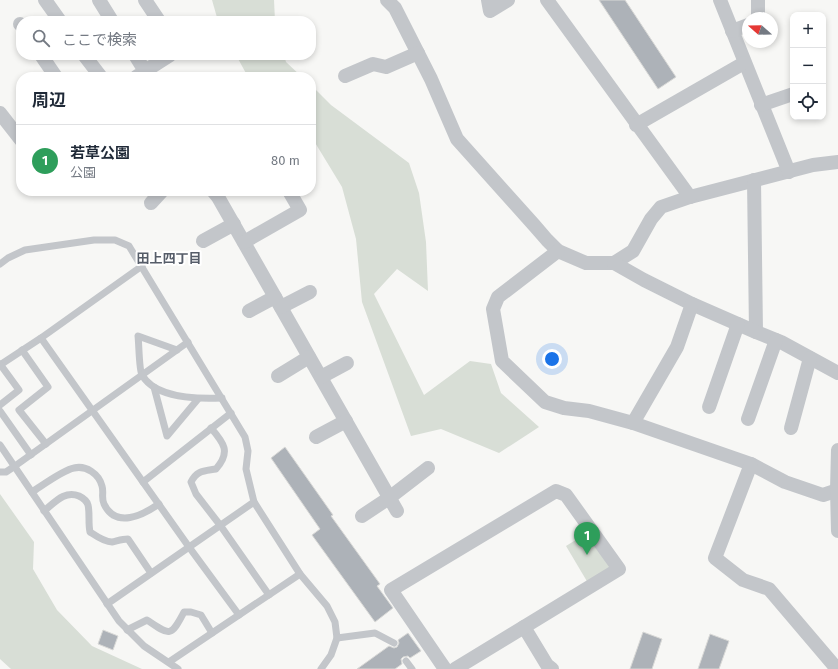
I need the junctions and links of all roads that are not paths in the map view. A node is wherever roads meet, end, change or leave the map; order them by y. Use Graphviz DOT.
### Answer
graph roads {
  1 [pos="44,0"];
  2 [pos="98,0"];
  3 [pos="145,0"];
  4 [pos="387,0"];
  5 [pos="488,0"];
  6 [pos="508,0"];
  7 [pos="547,0"];
  8 [pos="720,0"];
  9 [pos="758,0"];
  10 [pos="758,12"];
  11 [pos="56,16"];
  12 [pos="109,16"];
  13 [pos="155,16"];
  14 [pos="742,27"];
  15 [pos="732,31"];
  16 [pos="418,53"];
  17 [pos="44,60"];
  18 [pos="87,60"];
  19 [pos="136,60"];
  20 [pos="162,60"];
  21 [pos="744,63"];
  22 [pos="53,72"];
  23 [pos="94,72"];
  24 [pos="139,72"];
  25 [pos="143,72"];
  26 [pos="345,76"];
  27 [pos="790,95"];
  28 [pos="761,105"];
  29 [pos="0,113"];
  30 [pos="636,125"];
  31 [pos="16,134"];
  32 [pos="838,162"];
  33 [pos="789,172"];
  34 [pos="754,180"];
  35 [pos="157,196"];
  36 [pos="217,196"];
  37 [pos="293,196"];
  38 [pos="690,197"];
  39 [pos="151,203"];
  40 [pos="234,224"];
  41 [pos="203,241"];
  42 [pos="244,242"];
  43 [pos="558,251"];
  44 [pos="614,263"];
  45 [pos="0,264"];
  46 [pos="142,266"];
  47 [pos="310,292"];
  48 [pos="278,302"];
  49 [pos="692,304"];
  50 [pos="249,311"];
  51 [pos="738,324"];
  52 [pos="756,332"];
  53 [pos="41,338"];
  54 [pos="776,340"];
  55 [pos="188,342"];
  56 [pos="22,350"];
  57 [pos="177,350"];
  58 [pos="309,357"];
  59 [pos="810,358"];
  60 [pos="347,363"];
  61 [pos="0,364"];
  62 [pos="838,373"];
  63 [pos="142,375"];
  64 [pos="278,376"];
  65 [pos="321,377"];
  66 [pos="154,387"];
  67 [pos="222,398"];
  68 [pos="198,399"];
  69 [pos="0,405"];
  70 [pos="709,407"];
  71 [pos="92,410"];
  72 [pos="0,411"];
  73 [pos="231,413"];
  74 [pos="748,419"];
  75 [pos="346,421"];
  76 [pos="633,424"];
  77 [pos="211,428"];
  78 [pos="791,428"];
  79 [pos="316,437"];
  80 [pos="46,444"];
  81 [pos="0,445"];
  82 [pos="838,450"];
  83 [pos="31,455"];
  84 [pos="751,464"];
  85 [pos="15,466"];
  86 [pos="428,468"];
  87 [pos="0,472"];
  88 [pos="143,482"];
  89 [pos="837,490"];
  90 [pos="32,492"];
  91 [pos="390,498"];
  92 [pos="254,502"];
  93 [pos="159,504"];
  94 [pos="44,511"];
  95 [pos="397,511"];
  96 [pos="362,516"];
  97 [pos="220,525"];
  98 [pos="838,531"];
  99 [pos="189,547"];
  100 [pos="151,573"];
  101 [pos="300,574"];
  102 [pos="269,595"];
  103 [pos="107,604"];
  104 [pos="239,615"];
  105 [pos="524,627"];
  106 [pos="128,630"];
  107 [pos="212,633"];
  108 [pos="337,638"];
  109 [pos="394,643"];
  110 [pos="406,661"];
  111 [pos="169,662"];
  112 [pos="178,669"];
  113 [pos="320,669"];
  114 [pos="412,669"];
  115 [pos="445,669"];
  116 [pos="455,669"];
  117 [pos="552,669"];
  118 [pos="837,669"];
  1 -- 11 [label="street"];
  2 -- 12 [label="street"];
  3 -- 13 [label="street"];
  4 -- 16 [label="street"];
  5 -- 6 [label="street"];
  7 -- 30 [label="street"];
  8 -- 15 [label="street"];
  9 -- 10 [label="street"];
  14 -- 15 [label="street"];
  15 -- 21 [label="street"];
  16 -- 26 [label="street"];
  16 -- 43 [label="street"];
  17 -- 22 [label="street"];
  18 -- 23 [label="street"];
  19 -- 24 [label="street"];
  20 -- 25 [label="street"];
  21 -- 28 [label="street"];
  21 -- 30 [label="street"];
  27 -- 28 [label="street"];
  28 -- 33 [label="street"];
  29 -- 31 [label="street"];
  30 -- 38 [label="street"];
  32 -- 33 [label="street"];
  33 -- 34 [label="street"];
  34 -- 38 [label="street"];
  34 -- 52 [label="street"];
  35 -- 39 [label="street"];
  36 -- 40 [label="street"];
  37 -- 42 [label="street"];
  38 -- 44 [label="street"];
  40 -- 41 [label="street"];
  40 -- 42 [label="street"];
  42 -- 48 [label="street"];
  43 -- 44 [label="street"];
  43 -- 76 [label="street"];
  44 -- 49 [label="street"];
  45 -- 46 [label="lane"];
  46 -- 53 [label="lane"];
  46 -- 55 [label="lane"];
  47 -- 48 [label="street"];
  48 -- 50 [label="street"];
  48 -- 58 [label="street"];
  49 -- 51 [label="street"];
  49 -- 76 [label="street"];
  51 -- 52 [label="street"];
  51 -- 70 [label="street"];
  52 -- 54 [label="street"];
  53 -- 56 [label="lane"];
  53 -- 71 [label="lane"];
  54 -- 59 [label="street"];
  54 -- 74 [label="street"];
  55 -- 57 [label="lane"];
  55 -- 67 [label="lane"];
  56 -- 61 [label="lane"];
  56 -- 80 [label="lane"];
  57 -- 63 [label="lane"];
  57 -- 63 [label="lane"];
  58 -- 64 [label="street"];
  58 -- 65 [label="street"];
  59 -- 62 [label="street"];
  59 -- 78 [label="street"];
  60 -- 65 [label="street"];
  61 -- 69 [label="lane"];
  63 -- 66 [label="lane"];
  63 -- 71 [label="lane"];
  65 -- 75 [label="street"];
  66 -- 68 [label="lane"];
  66 -- 68 [label="lane"];
  67 -- 68 [label="lane"];
  67 -- 73 [label="lane"];
  71 -- 80 [label="lane"];
  71 -- 88 [label="lane"];
  72 -- 83 [label="lane"];
  73 -- 77 [label="lane"];
  73 -- 92 [label="lane"];
  75 -- 79 [label="street"];
  75 -- 91 [label="street"];
  76 -- 84 [label="street"];
  77 -- 88 [label="lane"];
  77 -- 97 [label="lane"];
  80 -- 83 [label="lane"];
  81 -- 85 [label="lane"];
  82 -- 89 [label="street"];
  83 -- 85 [label="lane"];
  84 -- 89 [label="street"];
  84 -- 118 [label="street"];
  85 -- 87 [label="lane"];
  85 -- 90 [label="lane"];
  86 -- 91 [label="street"];
  88 -- 93 [label="lane"];
  89 -- 98 [label="street"];
  90 -- 93 [label="lane"];
  90 -- 94 [label="lane"];
  91 -- 95 [label="street"];
  91 -- 96 [label="street"];
  92 -- 97 [label="lane"];
  92 -- 101 [label="lane"];
  93 -- 99 [label="lane"];
  94 -- 100 [label="lane"];
  94 -- 103 [label="lane"];
  97 -- 99 [label="lane"];
  97 -- 102 [label="lane"];
  99 -- 100 [label="lane"];
  99 -- 104 [label="lane"];
  100 -- 103 [label="lane"];
  101 -- 102 [label="lane"];
  101 -- 108 [label="lane"];
  102 -- 104 [label="lane"];
  103 -- 106 [label="lane"];
  104 -- 107 [label="lane"];
  105 -- 115 [label="street"];
  105 -- 116 [label="street"];
  105 -- 117 [label="street"];
  106 -- 107 [label="lane"];
  106 -- 111 [label="lane"];
  107 -- 111 [label="lane"];
  108 -- 109 [label="lane"];
  108 -- 113 [label="lane"];
  110 -- 114 [label="lane"];
  111 -- 112 [label="lane"];
}
